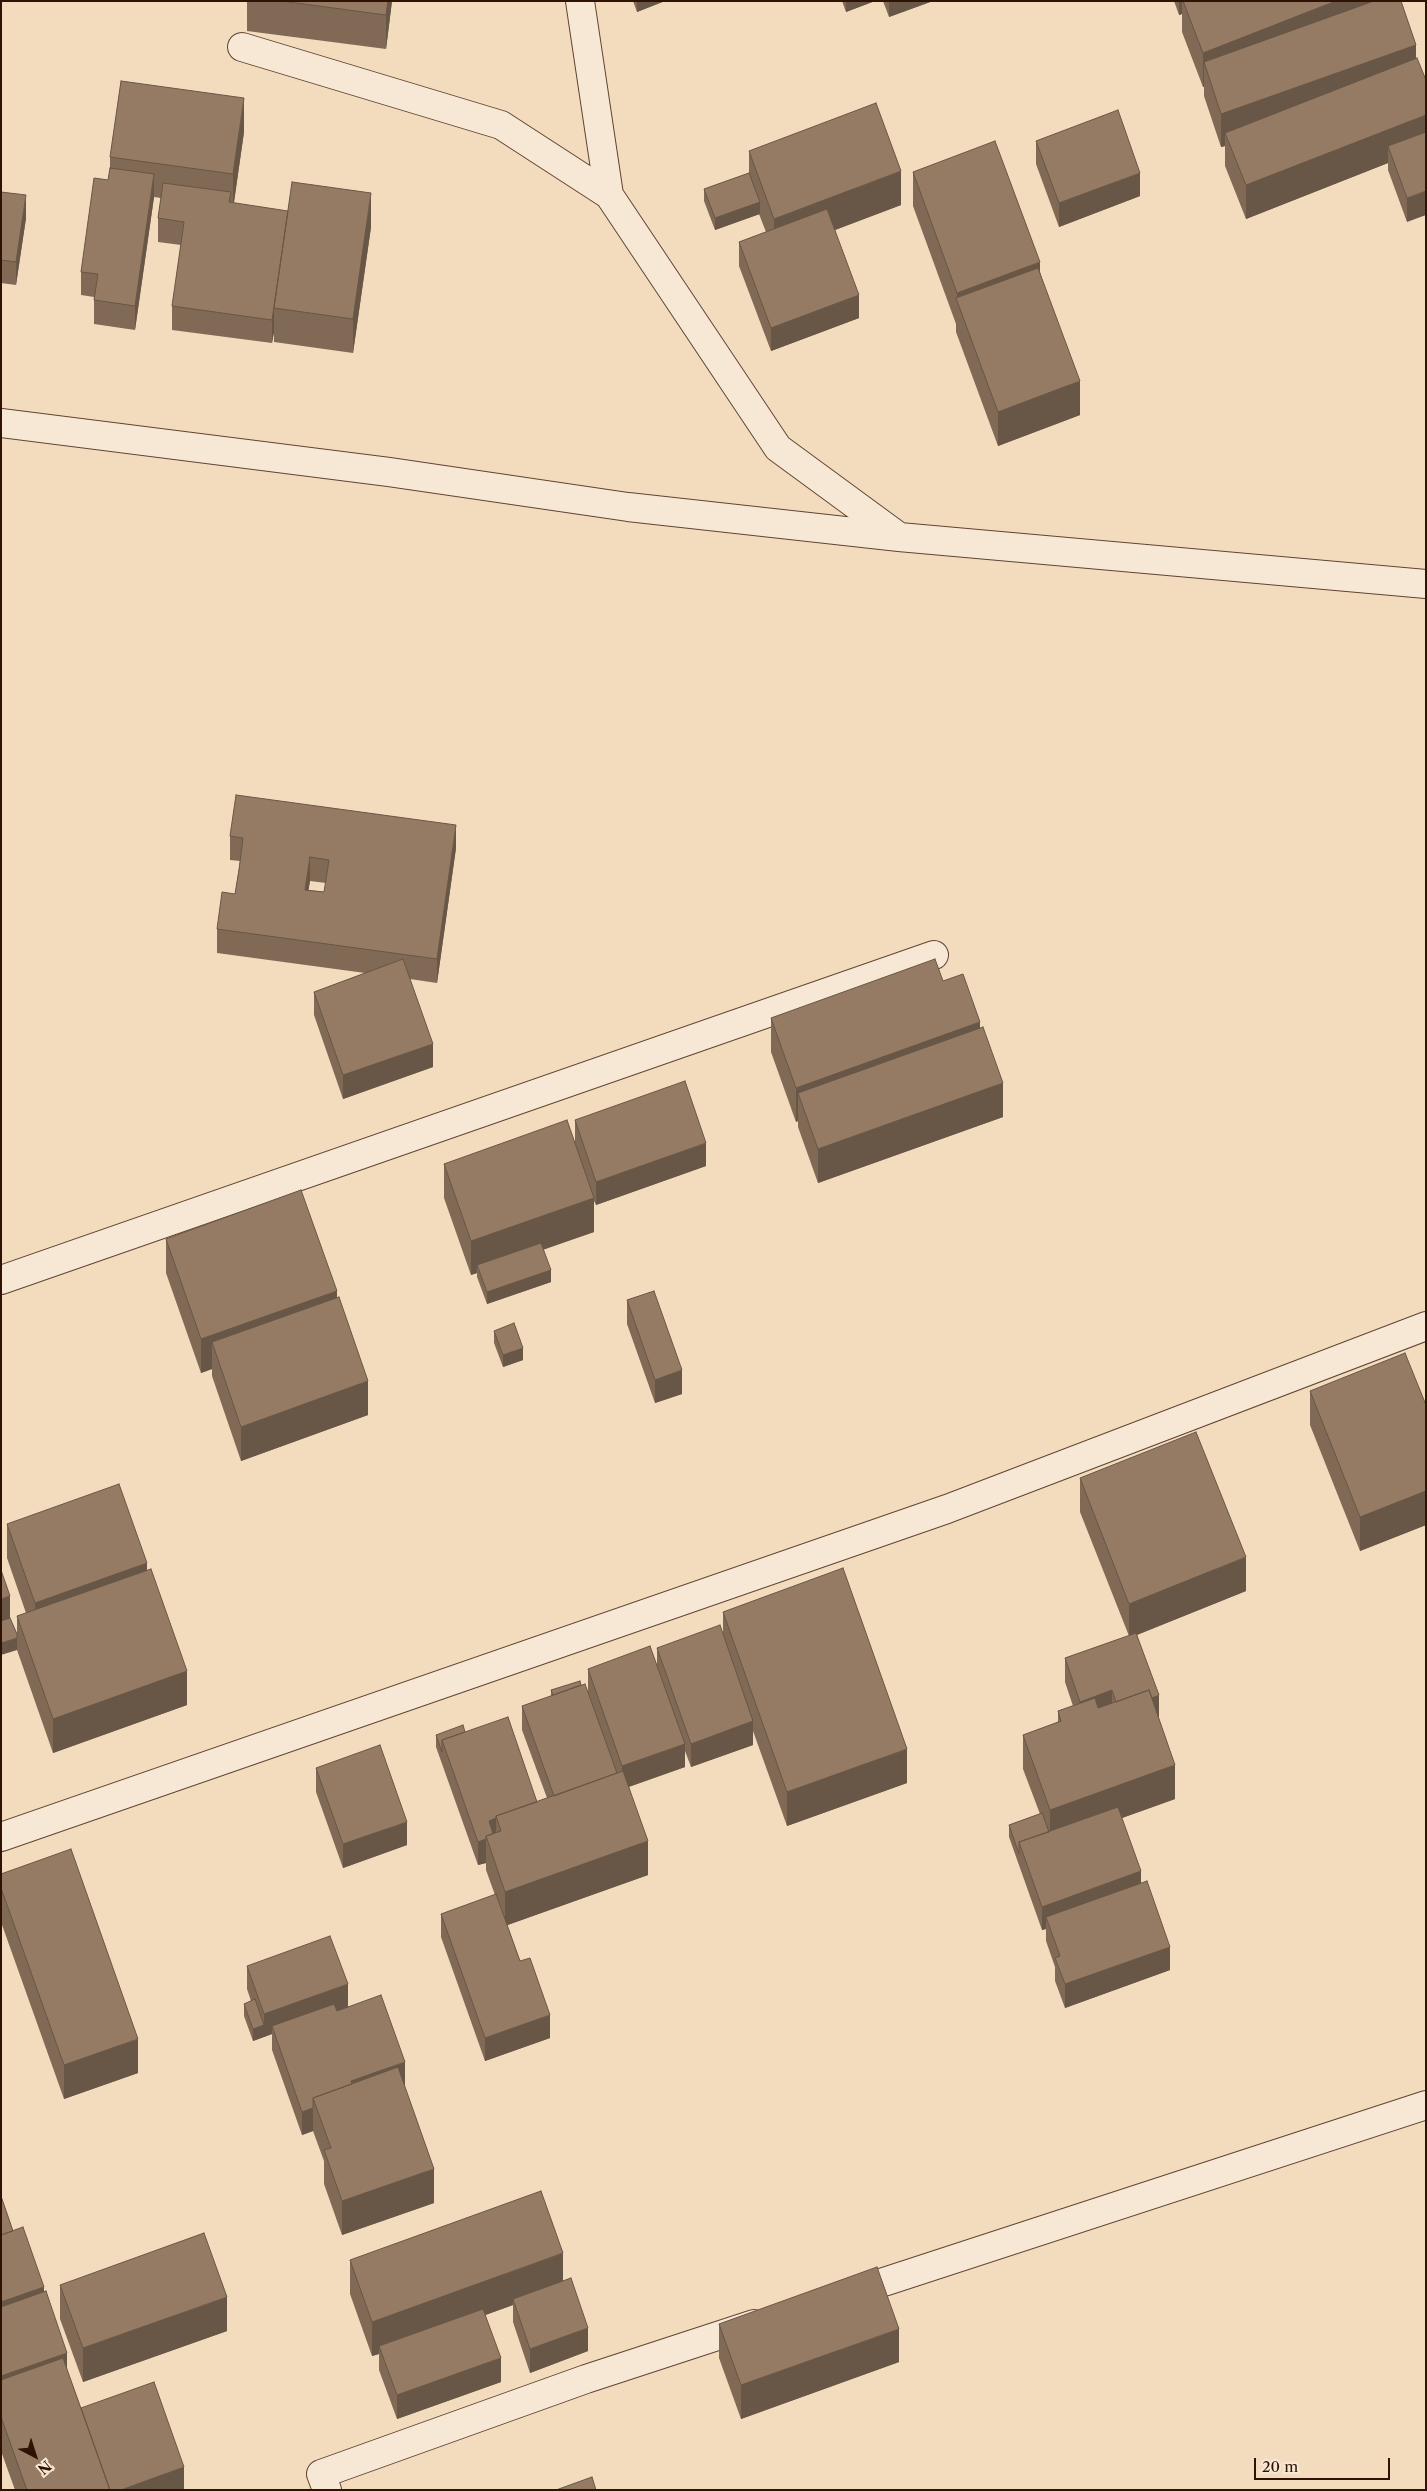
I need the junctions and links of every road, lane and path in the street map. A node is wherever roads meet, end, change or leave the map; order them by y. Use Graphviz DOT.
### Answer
graph roads {
  1 [pos="580,1"];
  2 [pos="242,47"];
  3 [pos="609,195"];
  4 [pos="1,423"];
  5 [pos="899,537"];
  6 [pos="1426,584"];
  7 [pos="934,955"];
  8 [pos="1,1280"];
  9 [pos="1426,1326"];
  10 [pos="1,1837"];
  11 [pos="1426,2105"];
  12 [pos="822,2302"];
  13 [pos="775,2318"];
  14 [pos="327,2490"];
  1 -- 3 [label="street"];
  2 -- 3 [label="street"];
  3 -- 5 [label="street"];
  4 -- 5 [label="street"];
  5 -- 6 [label="street"];
  7 -- 8 [label="street"];
  9 -- 10 [label="street"];
  11 -- 12 [label="street"];
  13 -- 14 [label="street"];
}
